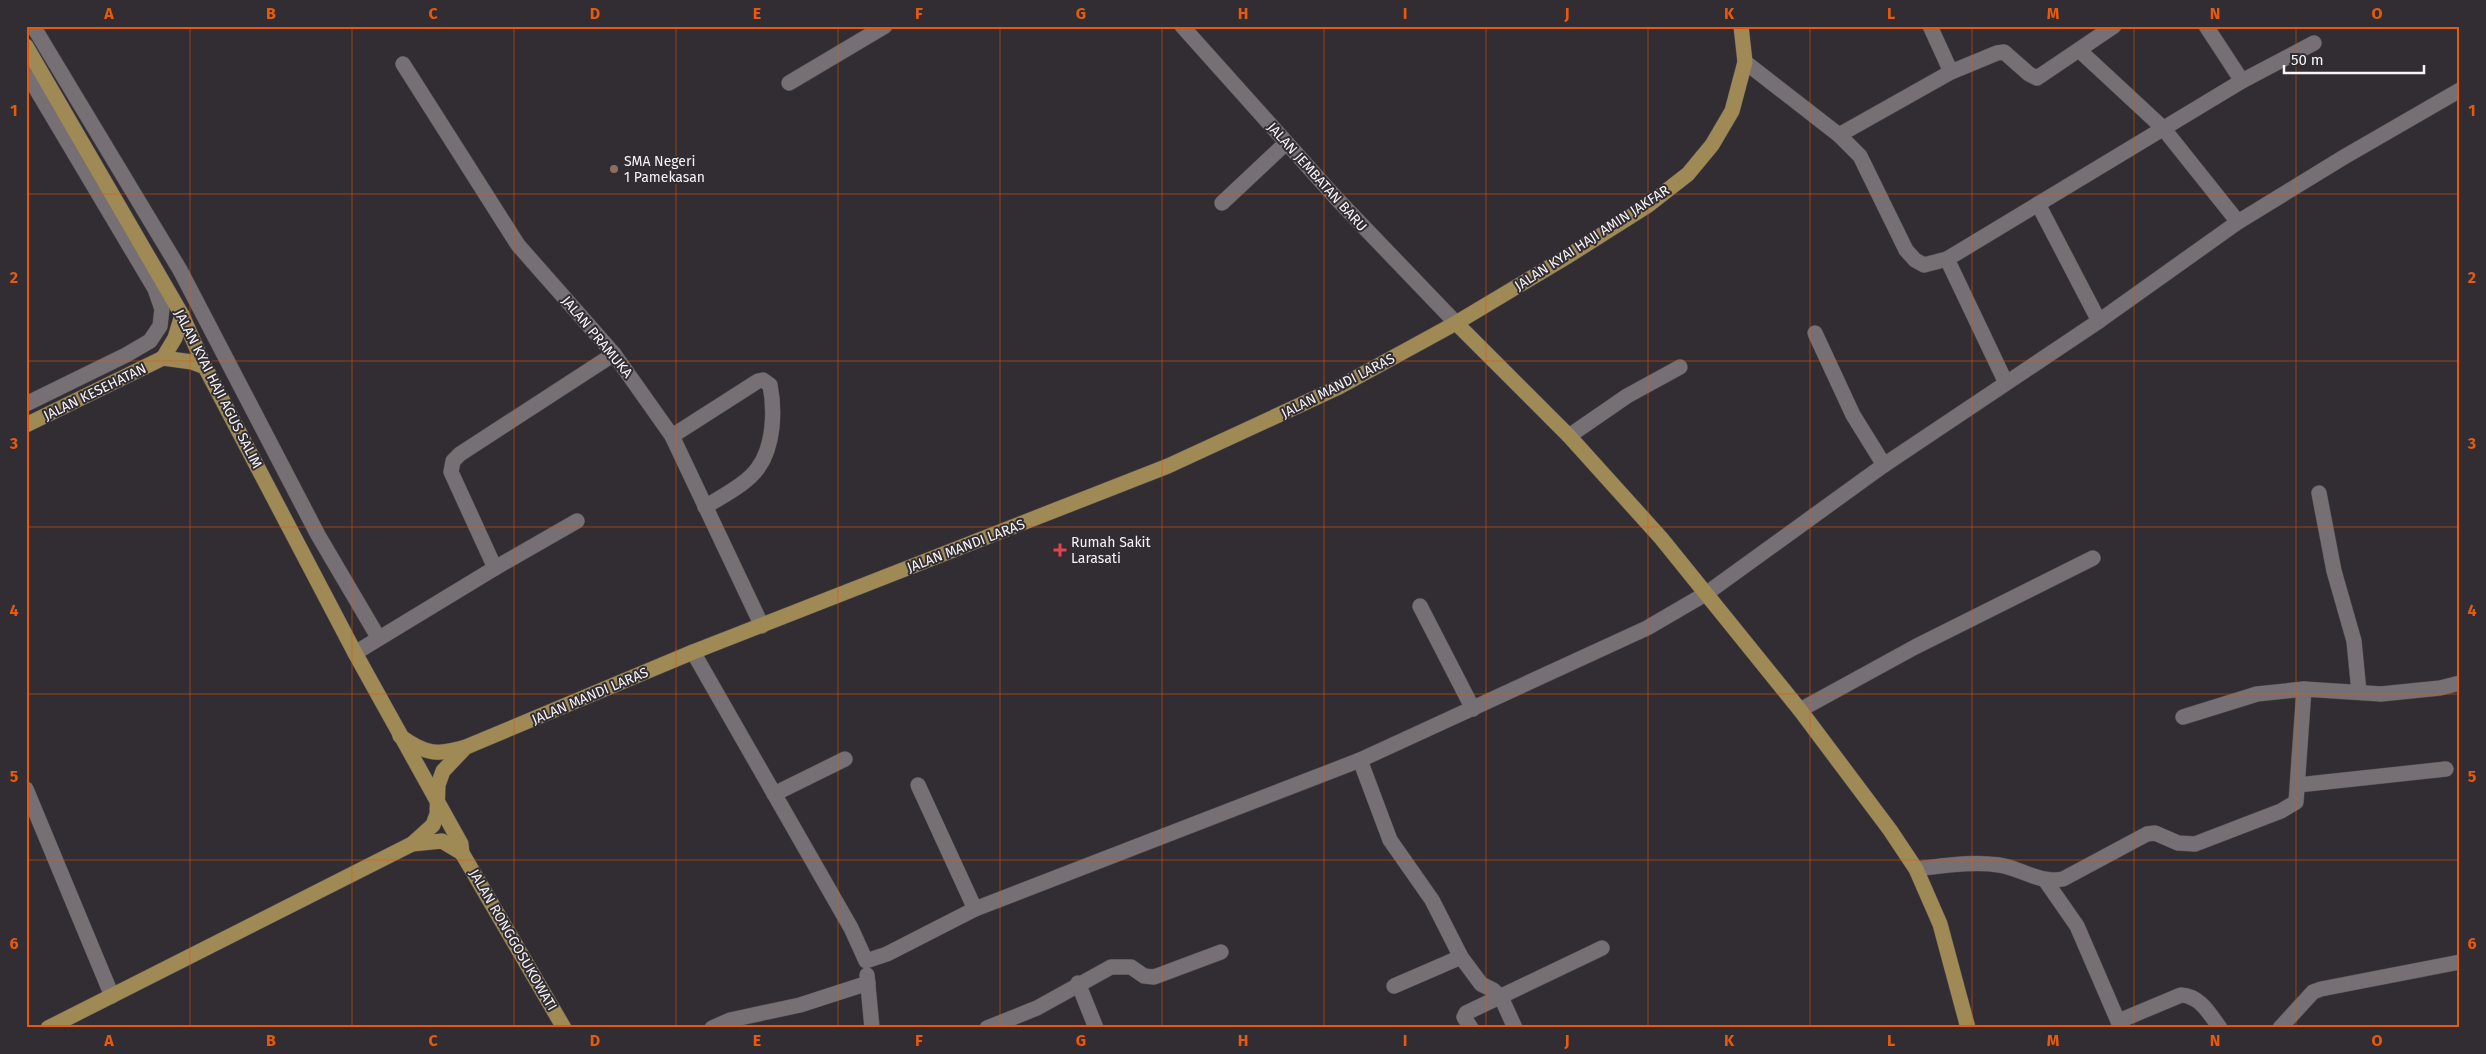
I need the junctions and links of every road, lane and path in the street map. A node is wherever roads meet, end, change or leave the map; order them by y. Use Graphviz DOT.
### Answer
graph roads {
  1 [pos="33,26"];
  2 [pos="885,26"];
  3 [pos="1182,26"];
  4 [pos="1741,26"];
  5 [pos="1930,26"];
  6 [pos="2114,26"];
  7 [pos="2206,26"];
  8 [pos="2314,43"];
  9 [pos="26,46"];
  10 [pos="2080,51"];
  11 [pos="1745,62"];
  12 [pos="403,64"];
  13 [pos="26,72"];
  14 [pos="1950,72"];
  15 [pos="793,81"];
  16 [pos="2242,82"];
  17 [pos="2460,90"];
  18 [pos="2164,128"];
  19 [pos="1839,135"];
  20 [pos="1286,143"];
  21 [pos="1222,203"];
  22 [pos="2038,204"];
  23 [pos="2238,222"];
  24 [pos="1947,259"];
  25 [pos="182,315"];
  26 [pos="2100,321"];
  27 [pos="1456,323"];
  28 [pos="1815,333"];
  29 [pos="614,354"];
  30 [pos="163,358"];
  31 [pos="206,366"];
  32 [pos="1680,367"];
  33 [pos="2006,383"];
  34 [pos="26,404"];
  35 [pos="26,425"];
  36 [pos="672,436"];
  37 [pos="1569,436"];
  38 [pos="1884,465"];
  39 [pos="2319,493"];
  40 [pos="705,508"];
  41 [pos="577,520"];
  42 [pos="2093,558"];
  43 [pos="495,568"];
  44 [pos="1707,593"];
  45 [pos="1420,606"];
  46 [pos="762,626"];
  47 [pos="378,637"];
  48 [pos="693,652"];
  49 [pos="355,653"];
  50 [pos="2460,683"];
  51 [pos="2304,689"];
  52 [pos="2359,692"];
  53 [pos="1473,709"];
  54 [pos="1800,710"];
  55 [pos="2183,717"];
  56 [pos="400,736"];
  57 [pos="466,747"];
  58 [pos="845,759"];
  59 [pos="1360,760"];
  60 [pos="2446,768"];
  61 [pos="918,785"];
  62 [pos="2298,785"];
  63 [pos="26,789"];
  64 [pos="774,794"];
  65 [pos="437,802"];
  66 [pos="412,844"];
  67 [pos="462,853"];
  68 [pos="1916,869"];
  69 [pos="2045,880"];
  70 [pos="975,909"];
  71 [pos="1602,948"];
  72 [pos="1221,952"];
  73 [pos="1461,957"];
  74 [pos="866,961"];
  75 [pos="2460,962"];
  76 [pos="1078,983"];
  77 [pos="868,984"];
  78 [pos="1394,986"];
  79 [pos="112,996"];
  80 [pos="1501,997"];
  81 [pos="2120,1024"];
  82 [pos="48,1028"];
  83 [pos="564,1028"];
  84 [pos="712,1028"];
  85 [pos="872,1028"];
  86 [pos="987,1028"];
  87 [pos="1096,1028"];
  88 [pos="1471,1028"];
  89 [pos="1515,1028"];
  90 [pos="1968,1028"];
  91 [pos="2220,1028"];
  92 [pos="2280,1028"];
  1 -- 47 [label="street"];
  2 -- 15 [label="street"];
  3 -- 20 [label="street, JALAN JEMBATAN BARU"];
  4 -- 11 [label="main road, JALAN KYAI HAJI AMIN JAKFAR"];
  5 -- 14 [label="street"];
  6 -- 10 [label="street"];
  7 -- 16 [label="street"];
  8 -- 16 [label="street"];
  9 -- 25 [label="main road, JALAN KYAI HAJI AGUS SALIM"];
  10 -- 14 [label="street"];
  10 -- 18 [label="street"];
  11 -- 19 [label="street"];
  11 -- 27 [label="main road, JALAN KYAI HAJI AMIN JAKFAR"];
  12 -- 29 [label="street, JALAN PRAMUKA"];
  13 -- 34 [label="street"];
  14 -- 19 [label="street"];
  16 -- 18 [label="street"];
  17 -- 23 [label="street"];
  18 -- 22 [label="street"];
  18 -- 23 [label="street"];
  19 -- 24 [label="street"];
  20 -- 21 [label="street"];
  20 -- 27 [label="street, JALAN JEMBATAN BARU"];
  22 -- 24 [label="street"];
  22 -- 26 [label="street"];
  23 -- 26 [label="street"];
  24 -- 33 [label="street"];
  25 -- 30 [label="main road, JALAN KESEHATAN"];
  25 -- 31 [label="main road, JALAN KYAI HAJI AGUS SALIM"];
  26 -- 33 [label="street"];
  27 -- 37 [label="main road"];
  27 -- 46 [label="main road, JALAN MANDI LARAS"];
  28 -- 38 [label="street"];
  29 -- 36 [label="street, JALAN PRAMUKA"];
  29 -- 43 [label="street"];
  30 -- 31 [label="main road, JALAN KESEHATAN"];
  30 -- 35 [label="main road, JALAN KESEHATAN"];
  31 -- 49 [label="main road, JALAN KYAI HAJI AGUS SALIM"];
  32 -- 37 [label="street"];
  33 -- 38 [label="street"];
  36 -- 40 [label="street, JALAN PRAMUKA"];
  36 -- 40 [label="street"];
  37 -- 44 [label="main road"];
  38 -- 44 [label="street"];
  39 -- 52 [label="street"];
  40 -- 46 [label="street, JALAN PRAMUKA"];
  41 -- 43 [label="street"];
  42 -- 54 [label="street"];
  43 -- 47 [label="street"];
  44 -- 53 [label="street"];
  44 -- 54 [label="main road"];
  45 -- 53 [label="street"];
  46 -- 48 [label="main road, JALAN MANDI LARAS"];
  47 -- 49 [label="street"];
  48 -- 57 [label="main road, JALAN MANDI LARAS"];
  48 -- 64 [label="street"];
  49 -- 56 [label="main road, JALAN KYAI HAJI AGUS SALIM"];
  50 -- 52 [label="street"];
  51 -- 52 [label="street"];
  51 -- 55 [label="street"];
  51 -- 62 [label="street"];
  53 -- 59 [label="street"];
  54 -- 68 [label="main road"];
  56 -- 57 [label="main road"];
  56 -- 65 [label="main road, JALAN KYAI HAJI AGUS SALIM"];
  57 -- 65 [label="main road"];
  58 -- 64 [label="street"];
  59 -- 70 [label="street"];
  59 -- 73 [label="street"];
  60 -- 62 [label="street"];
  61 -- 70 [label="street"];
  62 -- 69 [label="street"];
  63 -- 79 [label="street"];
  64 -- 74 [label="street"];
  65 -- 66 [label="main road"];
  65 -- 67 [label="main road, JALAN RONGGOSUKOWATI"];
  66 -- 67 [label="main road"];
  66 -- 79 [label="main road"];
  67 -- 83 [label="main road, JALAN RONGGOSUKOWATI"];
  68 -- 69 [label="street"];
  68 -- 90 [label="main road"];
  69 -- 81 [label="street"];
  70 -- 74 [label="street"];
  71 -- 80 [label="street"];
  72 -- 76 [label="street"];
  73 -- 78 [label="street"];
  73 -- 80 [label="street"];
  74 -- 77 [label="street"];
  75 -- 92 [label="street"];
  76 -- 86 [label="street"];
  76 -- 87 [label="street"];
  77 -- 84 [label="street"];
  77 -- 85 [label="street"];
  79 -- 82 [label="main road"];
  80 -- 88 [label="street"];
  80 -- 89 [label="street"];
  81 -- 91 [label="street"];
}
